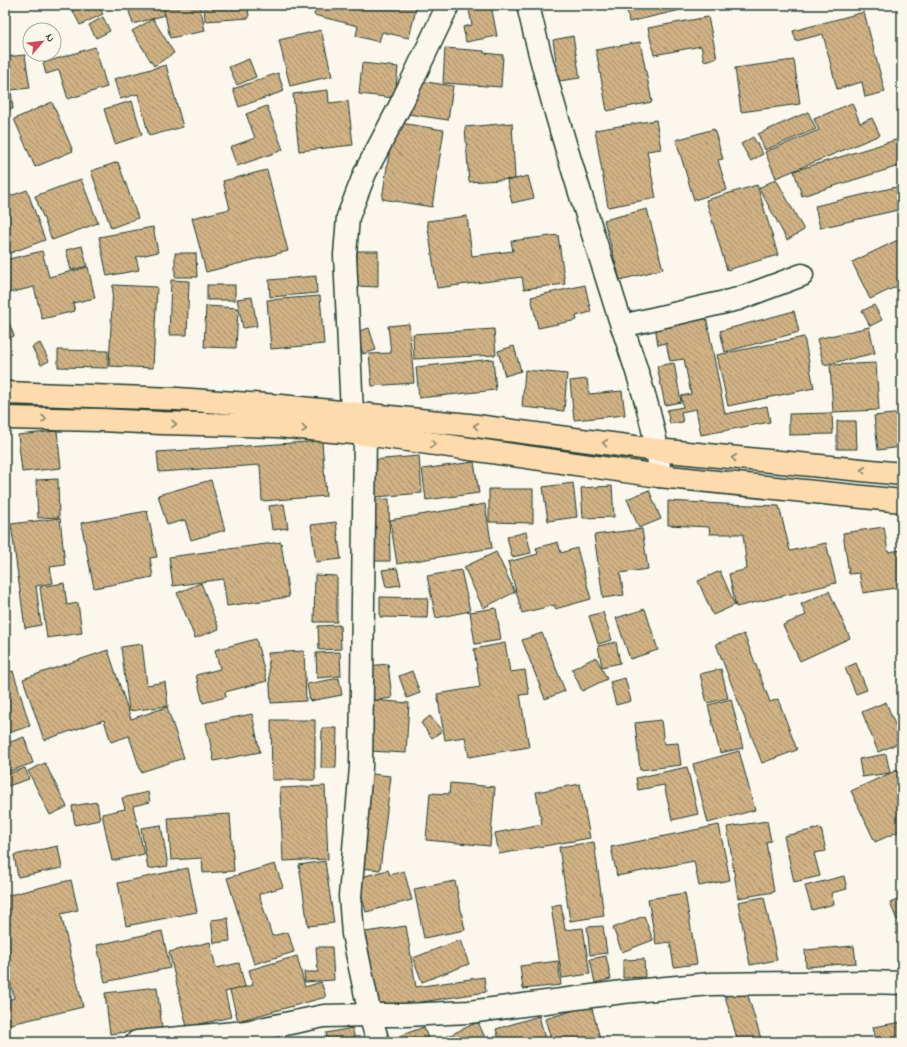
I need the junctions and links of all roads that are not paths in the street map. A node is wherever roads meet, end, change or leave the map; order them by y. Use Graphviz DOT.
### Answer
graph roads {
  1 [pos="448,5"];
  2 [pos="528,5"];
  3 [pos="802,275"];
  4 [pos="622,326"];
  5 [pos="5,393"];
  6 [pos="352,414"];
  7 [pos="5,418"];
  8 [pos="365,434"];
  9 [pos="657,450"];
  10 [pos="902,474"];
  11 [pos="659,476"];
  12 [pos="902,501"];
  13 [pos="902,984"];
  14 [pos="370,1015"];
  15 [pos="137,1042"];
  16 [pos="378,1042"];
  1 -- 6 [label="street"];
  2 -- 4 [label="street"];
  3 -- 4 [label="street"];
  4 -- 9 [label="street"];
  5 -- 6 [label="main road"];
  9 -- 6 [label="main road, one-way"];
  7 -- 8 [label="main road, one-way"];
  8 -- 11 [label="main road, one-way"];
  8 -- 14 [label="street"];
  10 -- 9 [label="main road, one-way"];
  9 -- 11 [label="street"];
  11 -- 12 [label="main road"];
  13 -- 14 [label="street"];
  14 -- 15 [label="street"];
  14 -- 16 [label="street"];
}
